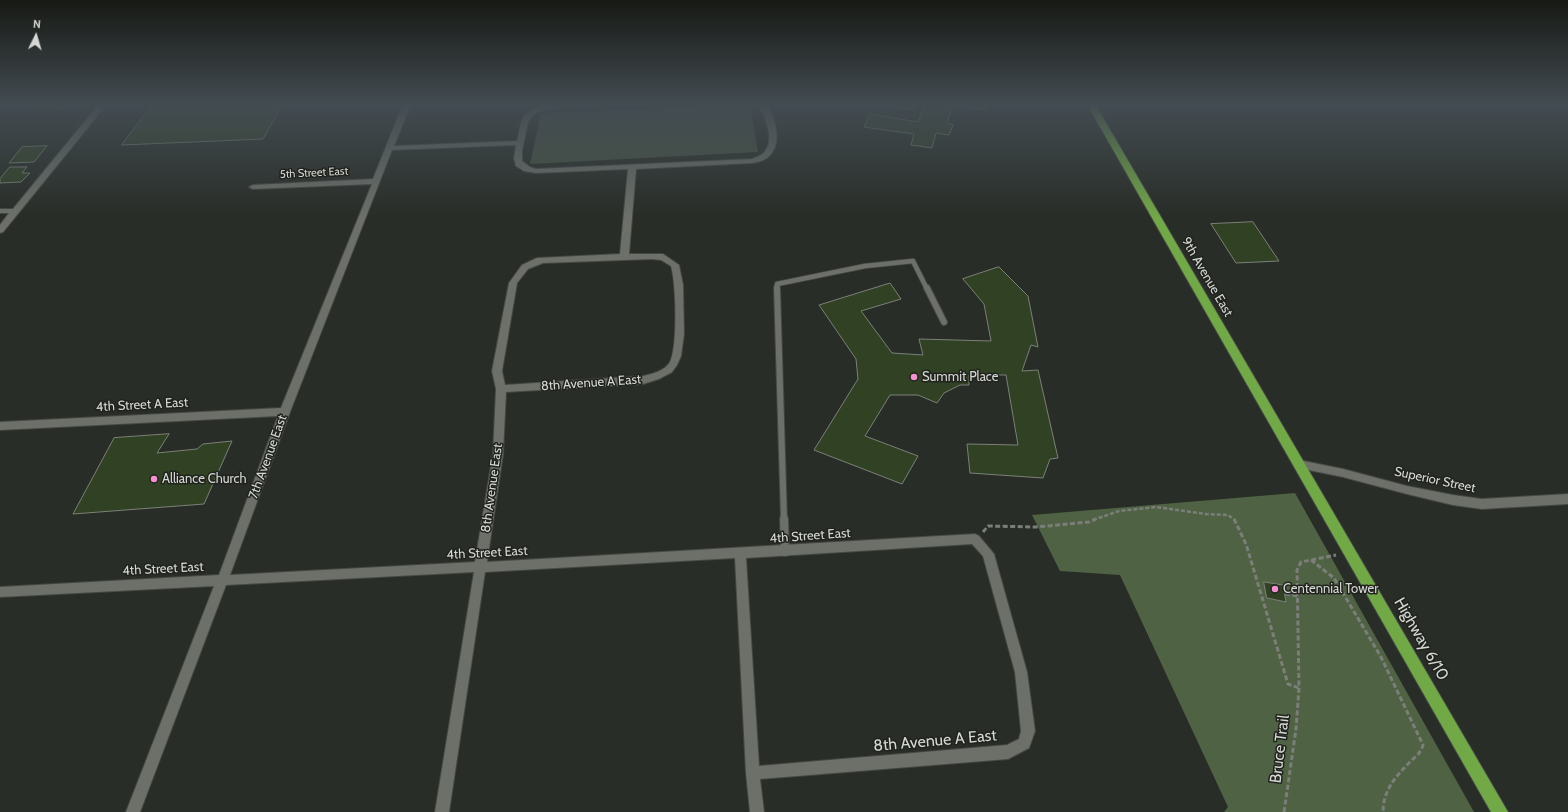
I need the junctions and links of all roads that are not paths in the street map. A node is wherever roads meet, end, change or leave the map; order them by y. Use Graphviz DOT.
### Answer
graph roads {
  1 [pos="72,142"];
  2 [pos="392,142"];
  3 [pos="771,142"];
  4 [pos="1113,142"];
  5 [pos="520,143"];
  6 [pos="390,148"];
  7 [pos="632,167"];
  8 [pos="377,181"];
  9 [pos="253,187"];
  10 [pos="0,211"];
  11 [pos="16,211"];
  12 [pos="0,230"];
  13 [pos="624,257"];
  14 [pos="944,322"];
  15 [pos="501,389"];
  16 [pos="285,412"];
  17 [pos="0,426"];
  18 [pos="1299,464"];
  19 [pos="1568,499"];
  20 [pos="975,539"];
  21 [pos="785,552"];
  22 [pos="740,554"];
  23 [pos="481,567"];
  24 [pos="223,579"];
  25 [pos="0,592"];
  26 [pos="753,774"];
  27 [pos="133,812"];
  28 [pos="442,812"];
  29 [pos="757,812"];
  30 [pos="1500,812"];
  1 -- 11 [label="street"];
  2 -- 6 [label="street, 7th Avenue East"];
  3 -- 7 [label="street"];
  4 -- 18 [label="highway, 9th Avenue East"];
  5 -- 6 [label="street"];
  5 -- 7 [label="street"];
  6 -- 8 [label="street, 7th Avenue East"];
  7 -- 13 [label="street"];
  8 -- 9 [label="street, 5th Street East"];
  8 -- 16 [label="street, 7th Avenue East"];
  10 -- 11 [label="street"];
  11 -- 12 [label="street"];
  13 -- 15 [label="street, 8th Avenue East"];
  13 -- 15 [label="street, 8th Avenue A East"];
  14 -- 21 [label="lane"];
  15 -- 23 [label="street, 8th Avenue East"];
  16 -- 17 [label="street, 4th Street A East"];
  16 -- 24 [label="street, 7th Avenue East"];
  18 -- 19 [label="street, Superior Street"];
  18 -- 30 [label="highway, Highway 6/10"];
  20 -- 21 [label="street, 4th Street East"];
  20 -- 26 [label="street, 8th Avenue A East"];
  21 -- 22 [label="street, 4th Street East"];
  22 -- 23 [label="street, 4th Street East"];
  22 -- 26 [label="street"];
  23 -- 24 [label="street, 4th Street East"];
  23 -- 28 [label="street, 8th Avenue East"];
  24 -- 25 [label="street, 4th Street East"];
  24 -- 27 [label="street, 7th Avenue East"];
  26 -- 29 [label="street"];
}
